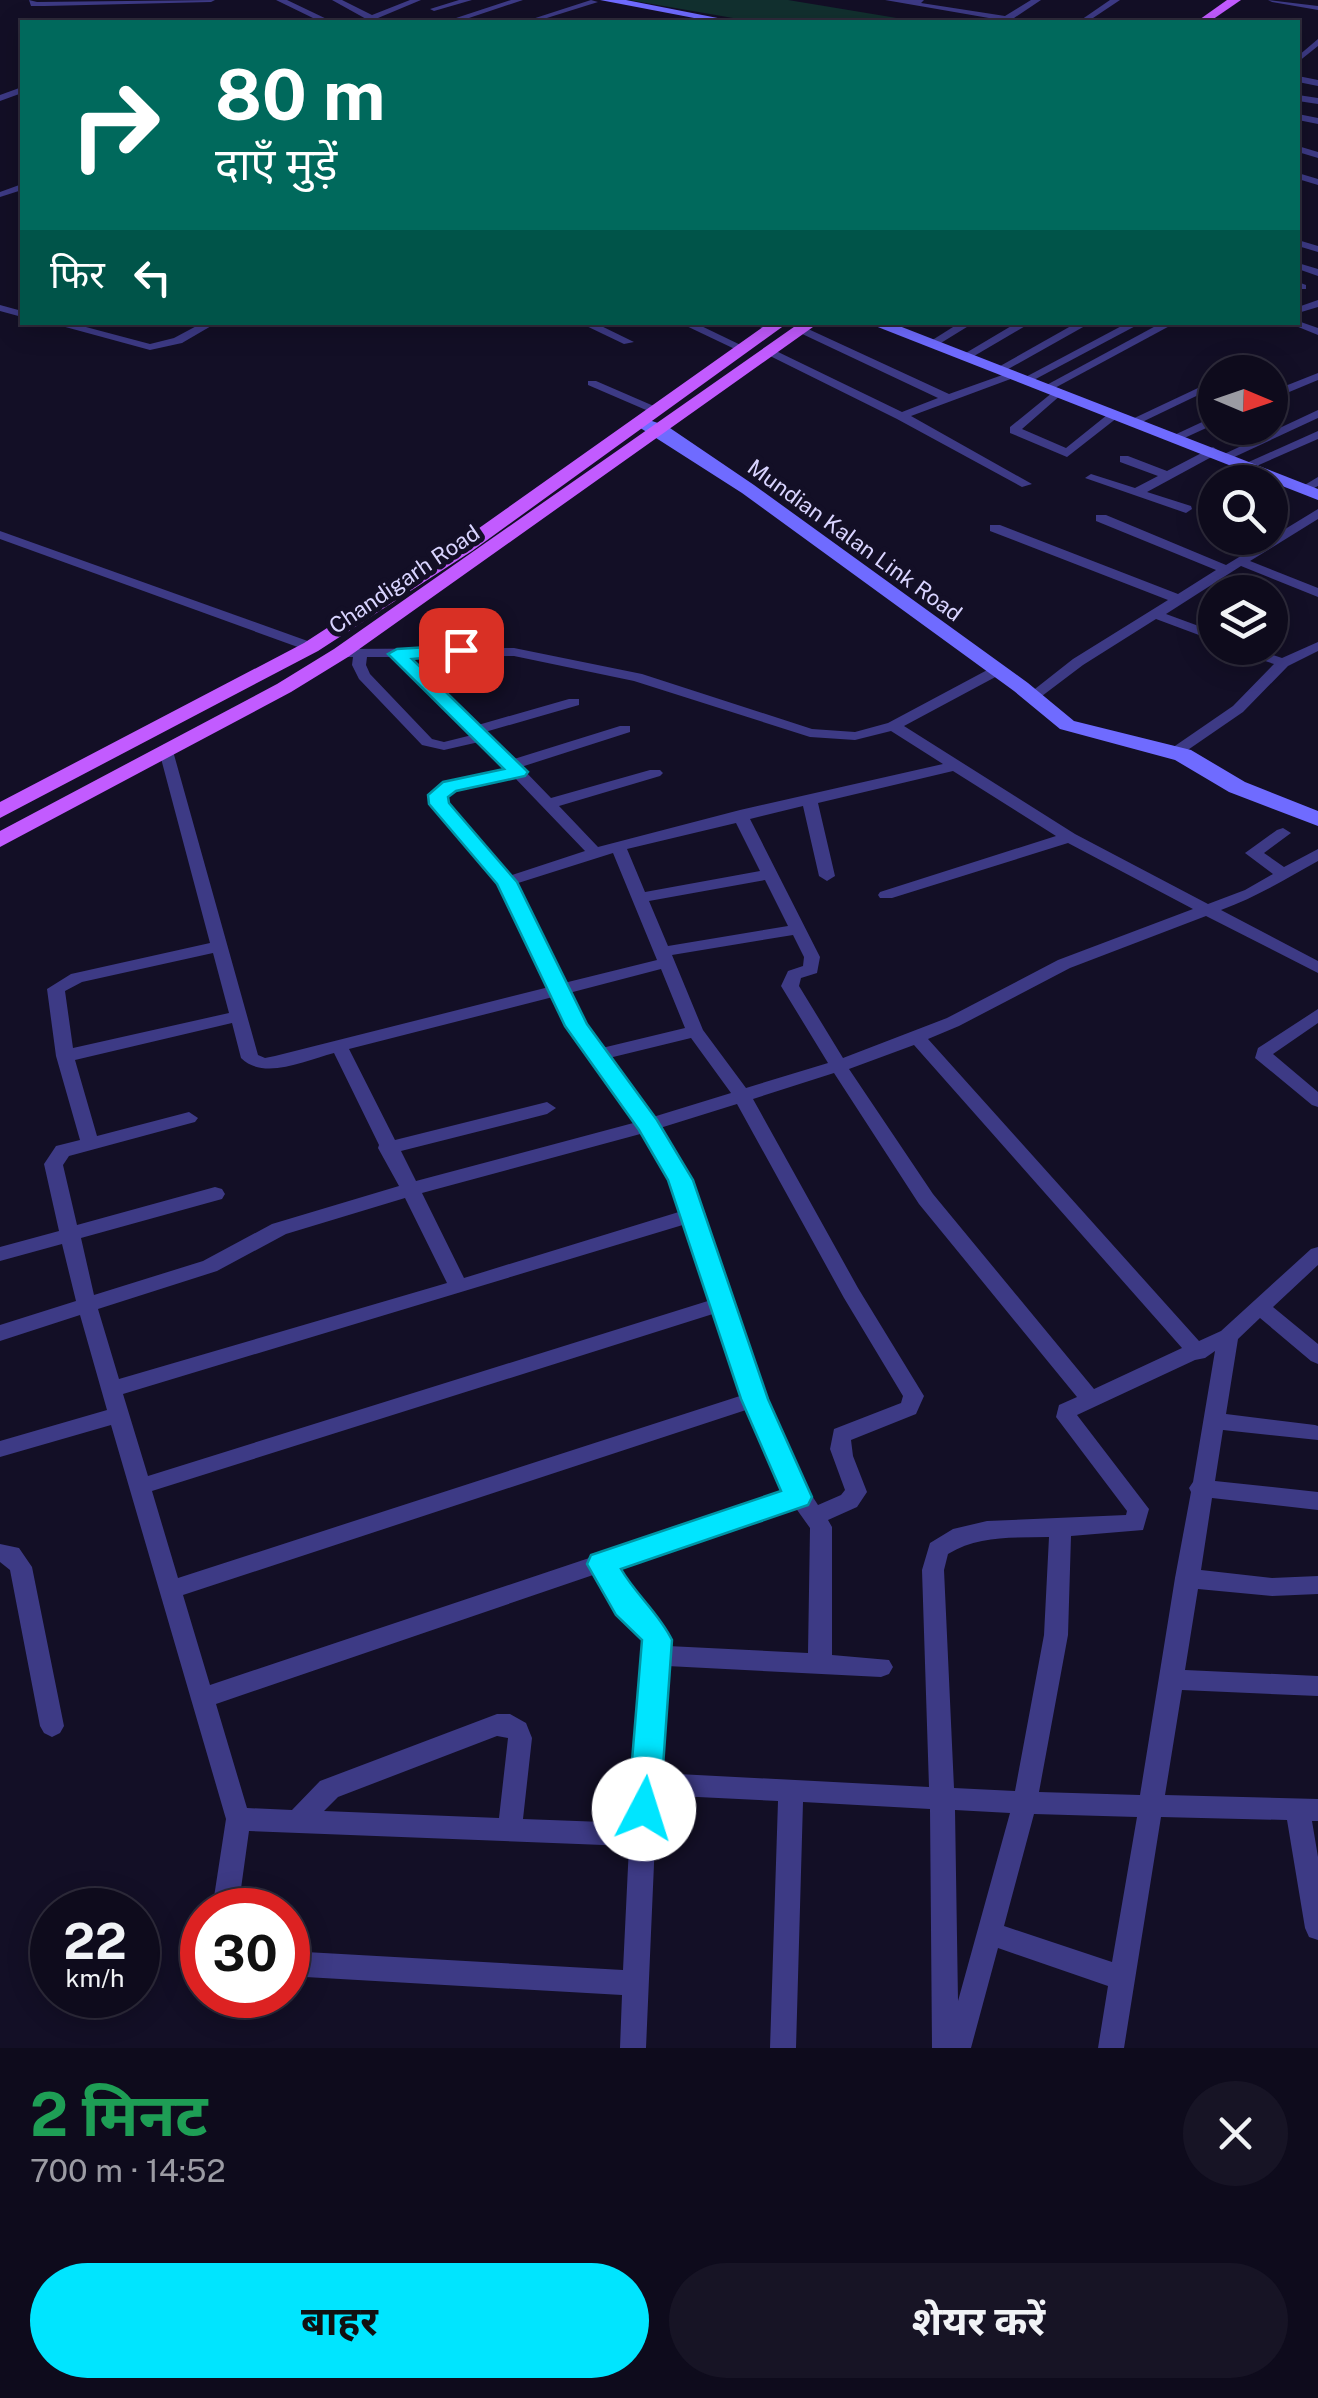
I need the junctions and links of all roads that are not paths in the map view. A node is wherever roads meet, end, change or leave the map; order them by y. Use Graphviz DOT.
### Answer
graph roads {
  1 [pos="33,0"];
  2 [pos="211,0"];
  3 [pos="280,0"];
  4 [pos="336,0"];
  5 [pos="417,0"];
  6 [pos="468,0"];
  7 [pos="519,0"];
  8 [pos="888,0"];
  9 [pos="1037,0"];
  10 [pos="1116,0"];
  11 [pos="1234,0"];
  12 [pos="1253,0"];
  13 [pos="1272,0"];
  14 [pos="594,1"];
  15 [pos="917,2"];
  16 [pos="1316,8"];
  17 [pos="434,9"];
  18 [pos="1306,15"];
  19 [pos="323,20"];
  20 [pos="375,20"];
  21 [pos="457,20"];
  22 [pos="532,20"];
  23 [pos="694,20"];
  24 [pos="719,20"];
  25 [pos="1006,20"];
  26 [pos="1085,20"];
  27 [pos="1205,20"];
  28 [pos="1225,20"];
  29 [pos="64,325"];
  30 [pos="207,325"];
  31 [pos="589,325"];
  32 [pos="689,325"];
  33 [pos="769,325"];
  34 [pos="881,325"];
  35 [pos="965,325"];
  36 [pos="1023,325"];
  37 [pos="1083,325"];
  38 [pos="1131,325"];
  39 [pos="1167,325"];
  40 [pos="807,326"];
  41 [pos="628,342"];
  42 [pos="932,344"];
  43 [pos="743,350"];
  44 [pos="770,352"];
  45 [pos="965,357"];
  46 [pos="1012,375"];
  47 [pos="1318,376"];
  48 [pos="592,383"];
  49 [pos="1288,388"];
  50 [pos="1052,390"];
  51 [pos="1198,390"];
  52 [pos="948,400"];
  53 [pos="1116,414"];
  54 [pos="1318,414"];
  55 [pos="901,416"];
  56 [pos="653,421"];
  57 [pos="1134,421"];
  58 [pos="1198,427"];
  59 [pos="1318,435"];
  60 [pos="1176,437"];
  61 [pos="1220,454"];
  62 [pos="1124,459"];
  63 [pos="1246,465"];
  64 [pos="1250,465"];
  65 [pos="1167,475"];
  66 [pos="1091,478"];
  67 [pos="1288,480"];
  68 [pos="1026,484"];
  69 [pos="1313,488"];
  70 [pos="1136,492"];
  71 [pos="1186,509"];
  72 [pos="1318,513"];
  73 [pos="1100,518"];
  74 [pos="995,528"];
  75 [pos="0,535"];
  76 [pos="1242,562"];
  77 [pos="1228,570"];
  78 [pos="1318,593"];
  79 [pos="1180,600"];
  80 [pos="1156,614"];
  81 [pos="1198,631"];
  82 [pos="1318,646"];
  83 [pos="311,647"];
  84 [pos="351,653"];
  85 [pos="397,654"];
  86 [pos="1288,661"];
  87 [pos="1282,665"];
  88 [pos="996,670"];
  89 [pos="1027,692"];
  90 [pos="574,702"];
  91 [pos="893,726"];
  92 [pos="625,728"];
  93 [pos="479,734"];
  94 [pos="166,751"];
  95 [pos="1174,752"];
  96 [pos="953,766"];
  97 [pos="515,769"];
  98 [pos="655,773"];
  99 [pos="809,799"];
  100 [pos="549,804"];
  101 [pos="0,811"];
  102 [pos="740,815"];
  103 [pos="1318,819"];
  104 [pos="1283,833"];
  105 [pos="1070,836"];
  106 [pos="0,840"];
  107 [pos="618,846"];
  108 [pos="595,853"];
  109 [pos="1318,854"];
  110 [pos="771,874"];
  111 [pos="827,876"];
  112 [pos="1285,876"];
  113 [pos="506,882"];
  114 [pos="886,895"];
  115 [pos="640,898"];
  116 [pos="1210,912"];
  117 [pos="798,929"];
  118 [pos="219,946"];
  119 [pos="663,958"];
  120 [pos="1318,968"];
  121 [pos="556,990"];
  122 [pos="1318,1014"];
  123 [pos="238,1016"];
  124 [pos="695,1031"];
  125 [pos="918,1039"];
  126 [pos="339,1046"];
  127 [pos="598,1055"];
  128 [pos="65,1056"];
  129 [pos="838,1067"];
  130 [pos="742,1096"];
  131 [pos="1318,1100"];
  132 [pos="547,1108"];
  133 [pos="188,1118"];
  134 [pos="649,1125"];
  135 [pos="90,1142"];
  136 [pos="387,1148"];
  137 [pos="411,1189"];
  138 [pos="216,1194"];
  139 [pos="696,1214"];
  140 [pos="70,1235"];
  141 [pos="0,1254"];
  142 [pos="1318,1254"];
  143 [pos="459,1287"];
  144 [pos="724,1303"];
  145 [pos="87,1306"];
  146 [pos="1260,1307"];
  147 [pos="0,1333"];
  148 [pos="1228,1336"];
  149 [pos="1198,1353"];
  150 [pos="1318,1356"];
  151 [pos="113,1389"];
  152 [pos="1090,1398"];
  153 [pos="754,1399"];
  154 [pos="120,1414"];
  155 [pos="1212,1420"];
  156 [pos="1315,1433"];
  157 [pos="0,1449"];
  158 [pos="142,1486"];
  159 [pos="1200,1488"];
  160 [pos="798,1497"];
  161 [pos="1318,1501"];
  162 [pos="815,1516"];
  163 [pos="1060,1527"];
  164 [pos="0,1553"];
  165 [pos="602,1564"];
  166 [pos="1186,1578"];
  167 [pos="1318,1586"];
  168 [pos="172,1589"];
  169 [pos="658,1656"];
  170 [pos="820,1665"];
  171 [pos="881,1667"];
  172 [pos="1170,1678"];
  173 [pos="1318,1686"];
  174 [pos="205,1697"];
  175 [pos="52,1726"];
  176 [pos="646,1783"];
  177 [pos="791,1789"];
  178 [pos="942,1796"];
  179 [pos="1025,1802"];
  180 [pos="1148,1805"];
  181 [pos="1307,1810"];
  182 [pos="238,1819"];
  183 [pos="298,1821"];
  184 [pos="510,1828"];
  185 [pos="642,1835"];
  186 [pos="229,1888"];
  187 [pos="1318,1928"];
  188 [pos="989,1933"];
  189 [pos="310,1965"];
  190 [pos="1122,1978"];
  191 [pos="638,1982"];
  192 [pos="634,2048"];
  193 [pos="783,2048"];
  194 [pos="945,2048"];
  195 [pos="958,2048"];
  196 [pos="1111,2048"];
  1 -- 2 [label="street"];
  3 -- 19 [label="street"];
  4 -- 20 [label="street"];
  5 -- 20 [label="street"];
  6 -- 17 [label="street"];
  7 -- 21 [label="street"];
  8 -- 15 [label="street"];
  9 -- 25 [label="street"];
  10 -- 26 [label="street"];
  11 -- 27 [label="main road"];
  12 -- 28 [label="main road"];
  13 -- 16 [label="street"];
  14 -- 22 [label="street"];
  14 -- 23 [label="street"];
  14 -- 24 [label="street"];
  15 -- 25 [label="street"];
  16 -- 18 [label="street"];
  29 -- 30 [label="street"];
  31 -- 41 [label="street"];
  32 -- 43 [label="street"];
  33 -- 43 [label="main road, Chandigarh Road"];
  34 -- 42 [label="street"];
  35 -- 42 [label="street"];
  36 -- 45 [label="street"];
  37 -- 46 [label="street"];
  38 -- 46 [label="street"];
  39 -- 50 [label="street"];
  40 -- 44 [label="main road, Chandigarh Road"];
  40 -- 52 [label="street"];
  42 -- 45 [label="street"];
  43 -- 56 [label="main road, Chandigarh Road"];
  44 -- 55 [label="street"];
  44 -- 56 [label="main road, Chandigarh Road"];
  45 -- 46 [label="street"];
  46 -- 50 [label="street"];
  46 -- 52 [label="street"];
  47 -- 49 [label="street"];
  48 -- 56 [label="street"];
  50 -- 53 [label="street"];
  50 -- 53 [label="street"];
  51 -- 57 [label="street"];
  52 -- 55 [label="street"];
  53 -- 57 [label="street"];
  54 -- 61 [label="street"];
  55 -- 68 [label="street"];
  56 -- 83 [label="main road, Chandigarh Road"];
  56 -- 84 [label="main road, Chandigarh Road"];
  56 -- 88 [label="street, Mundian Kalan Link Road"];
  57 -- 60 [label="street"];
  58 -- 60 [label="street"];
  59 -- 64 [label="street"];
  60 -- 61 [label="street"];
  61 -- 63 [label="street"];
  61 -- 65 [label="street"];
  62 -- 65 [label="street"];
  65 -- 70 [label="street"];
  66 -- 70 [label="street"];
  67 -- 69 [label="street"];
  70 -- 71 [label="street"];
  72 -- 76 [label="street"];
  73 -- 77 [label="street"];
  74 -- 79 [label="street"];
  75 -- 83 [label="street"];
  76 -- 77 [label="street"];
  76 -- 78 [label="street"];
  77 -- 79 [label="street"];
  79 -- 80 [label="street"];
  80 -- 81 [label="street"];
  80 -- 89 [label="street"];
  82 -- 86 [label="street"];
  83 -- 101 [label="main road, Chandigarh Road"];
  84 -- 85 [label="street"];
  84 -- 93 [label="street"];
  84 -- 94 [label="main road, Chandigarh Road"];
  85 -- 91 [label="street"];
  85 -- 93 [label="street"];
  87 -- 95 [label="street"];
  88 -- 89 [label="street, Mundian Kalan Link Road"];
  88 -- 91 [label="street"];
  89 -- 95 [label="street, Mundian Kalan Link Road"];
  90 -- 93 [label="street"];
  91 -- 96 [label="street"];
  92 -- 97 [label="street"];
  93 -- 97 [label="street"];
  94 -- 106 [label="main road, Chandigarh Road"];
  94 -- 118 [label="street"];
  95 -- 103 [label="street, Mundian Kalan Link Road"];
  96 -- 99 [label="street"];
  96 -- 105 [label="street"];
  97 -- 100 [label="street"];
  97 -- 113 [label="street"];
  98 -- 100 [label="street"];
  99 -- 102 [label="street"];
  99 -- 111 [label="street"];
  100 -- 108 [label="street"];
  102 -- 107 [label="street"];
  102 -- 110 [label="street"];
  104 -- 112 [label="street"];
  105 -- 114 [label="street"];
  105 -- 116 [label="street"];
  107 -- 108 [label="street"];
  107 -- 115 [label="street"];
  108 -- 113 [label="street"];
  109 -- 112 [label="street"];
  110 -- 115 [label="street"];
  110 -- 117 [label="street"];
  112 -- 116 [label="street"];
  113 -- 121 [label="street"];
  115 -- 119 [label="street"];
  116 -- 120 [label="street"];
  116 -- 125 [label="street"];
  117 -- 119 [label="street"];
  117 -- 129 [label="street"];
  118 -- 123 [label="street"];
  118 -- 128 [label="street"];
  119 -- 121 [label="street"];
  119 -- 124 [label="street"];
  121 -- 126 [label="street"];
  121 -- 127 [label="street"];
  122 -- 131 [label="street"];
  123 -- 126 [label="street"];
  123 -- 128 [label="street"];
  124 -- 127 [label="street"];
  124 -- 130 [label="street"];
  125 -- 129 [label="street"];
  125 -- 149 [label="street"];
  126 -- 136 [label="street"];
  127 -- 134 [label="street"];
  128 -- 135 [label="street"];
  129 -- 130 [label="street"];
  129 -- 152 [label="street"];
  130 -- 134 [label="street"];
  130 -- 162 [label="street"];
  132 -- 136 [label="street"];
  133 -- 135 [label="street"];
  134 -- 137 [label="street"];
  134 -- 139 [label="street"];
  135 -- 140 [label="street"];
  136 -- 137 [label="street"];
  137 -- 143 [label="street"];
  137 -- 145 [label="street"];
  138 -- 140 [label="street"];
  139 -- 143 [label="street"];
  139 -- 144 [label="street"];
  140 -- 141 [label="street"];
  140 -- 145 [label="street"];
  142 -- 146 [label="street"];
  143 -- 151 [label="street"];
  144 -- 153 [label="street"];
  144 -- 158 [label="street"];
  145 -- 147 [label="street"];
  145 -- 151 [label="street"];
  146 -- 148 [label="street"];
  146 -- 150 [label="street"];
  148 -- 149 [label="street"];
  148 -- 155 [label="street"];
  149 -- 152 [label="street"];
  151 -- 154 [label="street"];
  152 -- 163 [label="street"];
  153 -- 160 [label="street"];
  153 -- 168 [label="street"];
  154 -- 157 [label="street"];
  154 -- 158 [label="street"];
  155 -- 156 [label="street"];
  155 -- 159 [label="street"];
  158 -- 168 [label="street"];
  159 -- 161 [label="street"];
  159 -- 166 [label="street"];
  160 -- 162 [label="street"];
  160 -- 165 [label="street"];
  162 -- 170 [label="street"];
  163 -- 178 [label="street"];
  163 -- 179 [label="street"];
  164 -- 175 [label="street"];
  165 -- 169 [label="street"];
  165 -- 174 [label="street"];
  166 -- 167 [label="street"];
  166 -- 172 [label="street"];
  168 -- 174 [label="street"];
  169 -- 170 [label="street"];
  169 -- 176 [label="street"];
  170 -- 171 [label="street"];
  172 -- 173 [label="street"];
  172 -- 180 [label="street"];
  174 -- 182 [label="street"];
  176 -- 177 [label="street"];
  176 -- 185 [label="street"];
  177 -- 178 [label="street"];
  177 -- 193 [label="street"];
  178 -- 179 [label="street"];
  178 -- 194 [label="street"];
  179 -- 180 [label="street"];
  179 -- 188 [label="street"];
  180 -- 181 [label="street"];
  180 -- 190 [label="street"];
  181 -- 187 [label="street"];
  182 -- 183 [label="street"];
  182 -- 186 [label="street"];
  183 -- 184 [label="street"];
  183 -- 184 [label="street"];
  184 -- 185 [label="street"];
  185 -- 191 [label="street"];
  188 -- 190 [label="street"];
  188 -- 195 [label="street"];
  189 -- 191 [label="street"];
  190 -- 196 [label="street"];
  191 -- 192 [label="street"];
}
